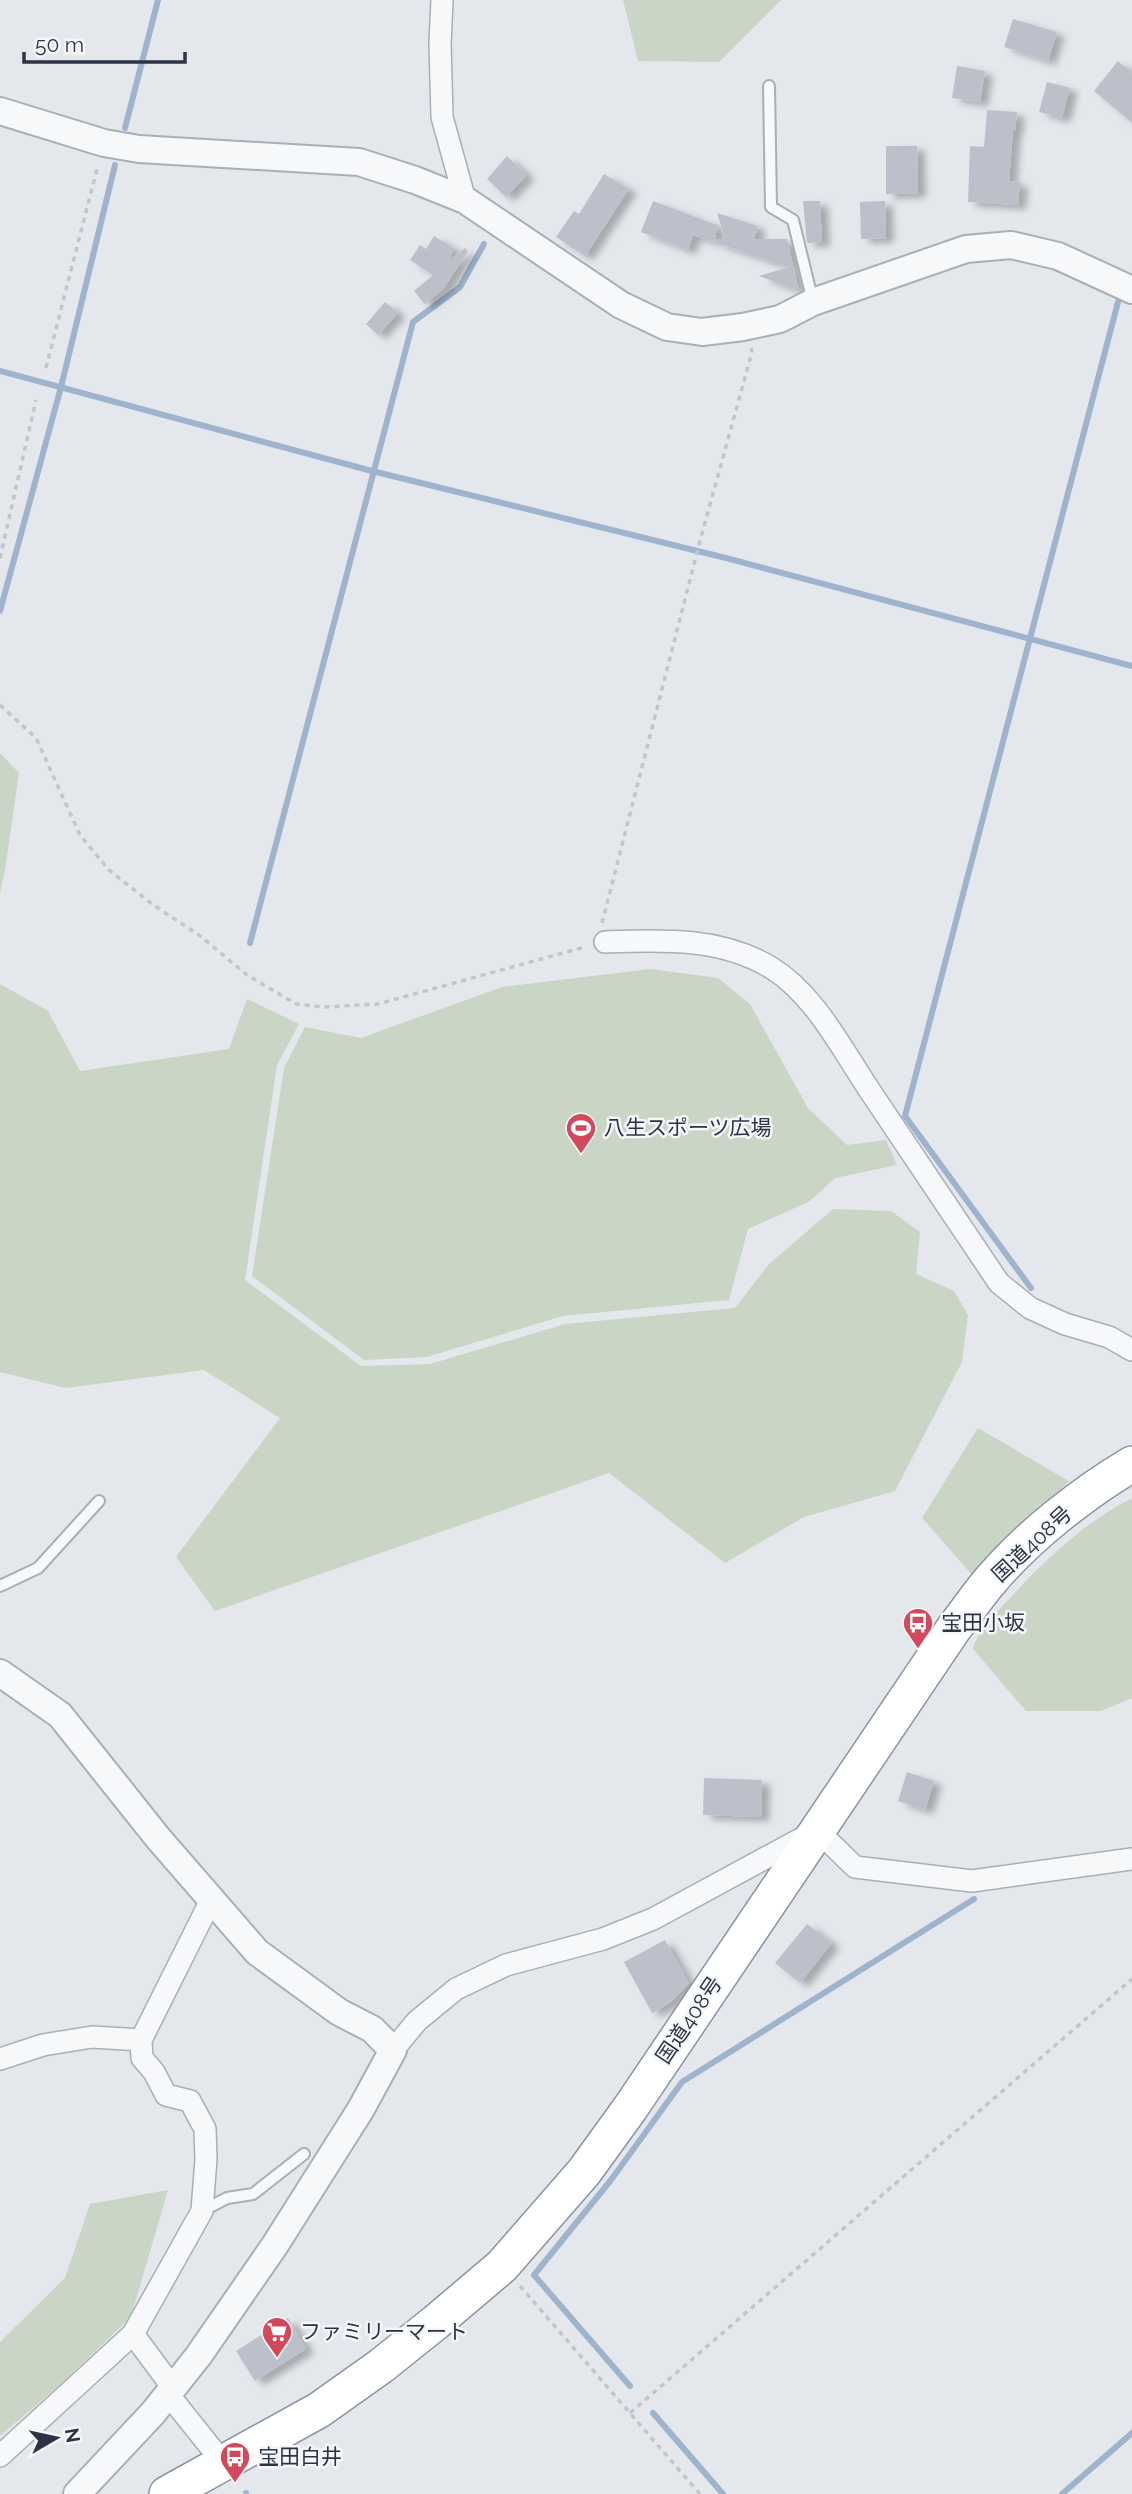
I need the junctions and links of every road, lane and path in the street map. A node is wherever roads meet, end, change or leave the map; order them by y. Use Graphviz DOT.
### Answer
graph roads {
  1 [pos="442,0"];
  2 [pos="769,86"];
  3 [pos="0,111"];
  4 [pos="104,143"];
  5 [pos="465,200"];
  6 [pos="1132,290"];
  7 [pos="813,302"];
  8 [pos="743,327"];
  9 [pos="46,368"];
  10 [pos="36,400"];
  11 [pos="0,558"];
  12 [pos="0,705"];
  13 [pos="605,942"];
  14 [pos="1132,1350"];
  15 [pos="1132,1464"];
  16 [pos="99,1501"];
  17 [pos="0,1586"];
  18 [pos="0,1673"];
  19 [pos="817,1830"];
  20 [pos="1132,1859"];
  21 [pos="212,1900"];
  22 [pos="1132,1979"];
  23 [pos="141,2040"];
  24 [pos="393,2050"];
  25 [pos="0,2059"];
  26 [pos="304,2154"];
  27 [pos="202,2211"];
  28 [pos="502,2266"];
  29 [pos="133,2334"];
  30 [pos="171,2391"];
  31 [pos="630,2413"];
  32 [pos="0,2456"];
  33 [pos="224,2464"];
  34 [pos="77,2494"];
  35 [pos="167,2494"];
  36 [pos="700,2494"];
  1 -- 5 [label="street"];
  2 -- 7 [label="lane"];
  3 -- 4 [label="street"];
  4 -- 5 [label="street"];
  4 -- 9 [label="path"];
  5 -- 8 [label="street"];
  6 -- 7 [label="street"];
  7 -- 8 [label="street"];
  8 -- 13 [label="path"];
  10 -- 11 [label="path"];
  12 -- 13 [label="path"];
  13 -- 14 [label="street"];
  15 -- 19 [label="highway, 国道408号"];
  16 -- 17 [label="lane"];
  18 -- 21 [label="street"];
  19 -- 20 [label="street"];
  19 -- 24 [label="street"];
  19 -- 28 [label="highway, 国道408号"];
  21 -- 23 [label="street"];
  21 -- 24 [label="street"];
  22 -- 31 [label="path"];
  23 -- 25 [label="street"];
  23 -- 27 [label="street"];
  24 -- 30 [label="street"];
  26 -- 27 [label="lane"];
  27 -- 29 [label="street"];
  28 -- 31 [label="path"];
  28 -- 33 [label="highway, 国道408号"];
  29 -- 30 [label="street"];
  29 -- 32 [label="street"];
  30 -- 33 [label="street"];
  30 -- 34 [label="street"];
  31 -- 36 [label="path"];
  33 -- 35 [label="highway, 国道408号"];
}
